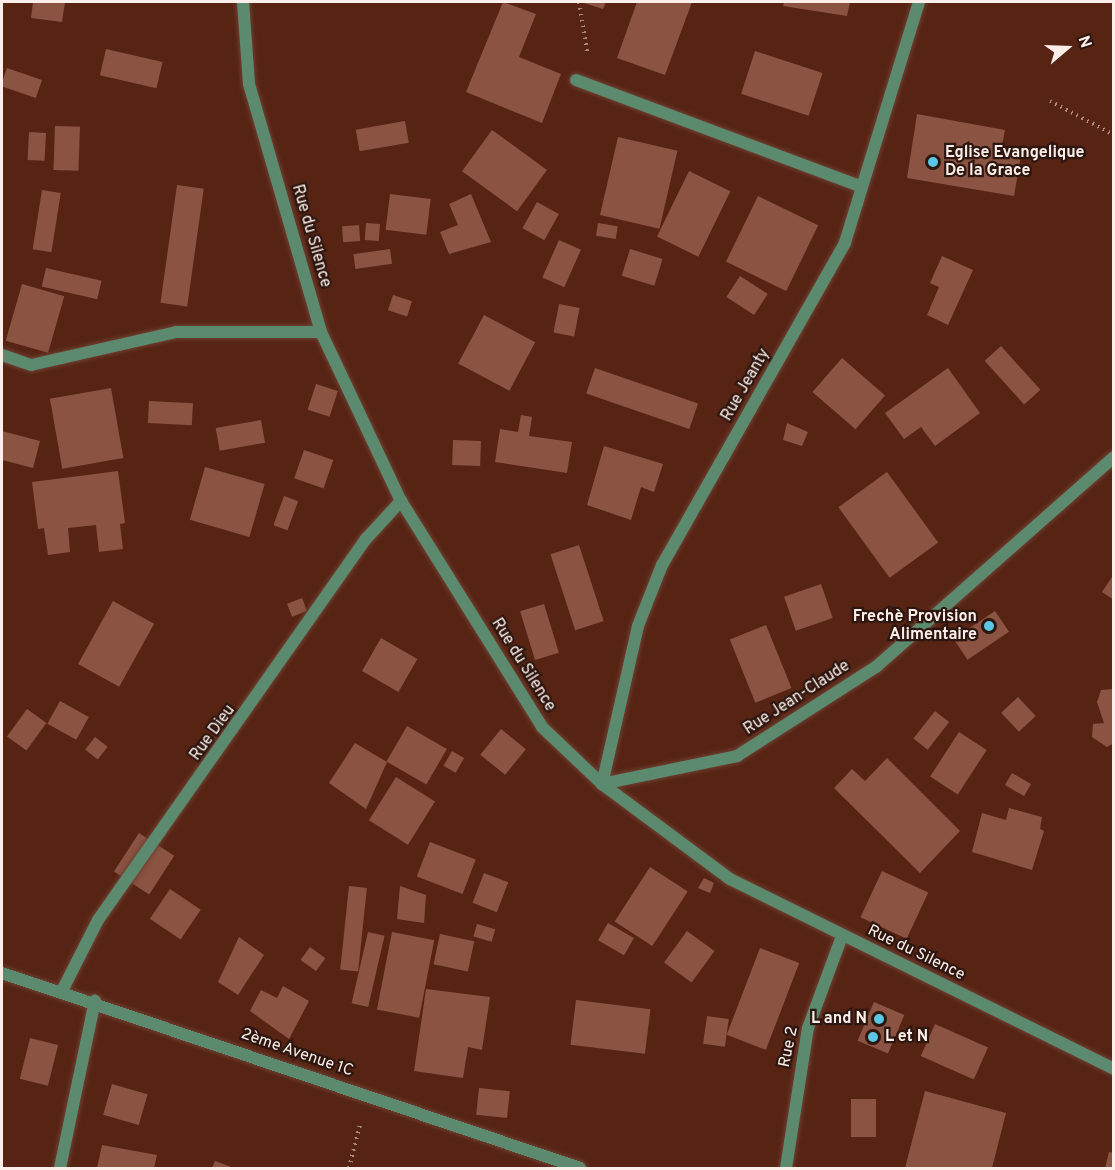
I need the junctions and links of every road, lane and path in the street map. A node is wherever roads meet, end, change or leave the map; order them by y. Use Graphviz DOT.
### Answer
graph roads {
  1 [pos="243,2"];
  2 [pos="579,2"];
  3 [pos="919,2"];
  4 [pos="576,80"];
  5 [pos="592,86"];
  6 [pos="1050,101"];
  7 [pos="1113,135"];
  8 [pos="862,187"];
  9 [pos="321,332"];
  10 [pos="2,355"];
  11 [pos="1113,457"];
  12 [pos="400,501"];
  13 [pos="602,784"];
  14 [pos="842,936"];
  15 [pos="2,973"];
  16 [pos="62,991"];
  17 [pos="95,1001"];
  18 [pos="1113,1069"];
  19 [pos="368,1095"];
  20 [pos="60,1168"];
  21 [pos="349,1168"];
  22 [pos="580,1168"];
  23 [pos="786,1168"];
  1 -- 9 [label="street, Rue du Silence"];
  2 -- 5 [label="path"];
  3 -- 8 [label="street, Rue Jeanty"];
  4 -- 5 [label="street"];
  5 -- 8 [label="street"];
  6 -- 7 [label="path"];
  8 -- 13 [label="street, Rue Jeanty"];
  9 -- 10 [label="street"];
  9 -- 12 [label="street, Rue du Silence"];
  11 -- 13 [label="street, Rue Jean-Claude"];
  12 -- 13 [label="street, Rue du Silence"];
  12 -- 16 [label="street, Rue Dieu"];
  13 -- 14 [label="street, Rue du Silence"];
  14 -- 18 [label="street, Rue du Silence"];
  14 -- 23 [label="street, Rue 2"];
  15 -- 16 [label="street, 2ème Avenue 1C"];
  16 -- 17 [label="street, 2ème Avenue 1C"];
  17 -- 19 [label="street, 2ème Avenue 1C"];
  17 -- 20 [label="street"];
  19 -- 21 [label="path"];
  19 -- 22 [label="street, 2ème Avenue 1C"];
}
